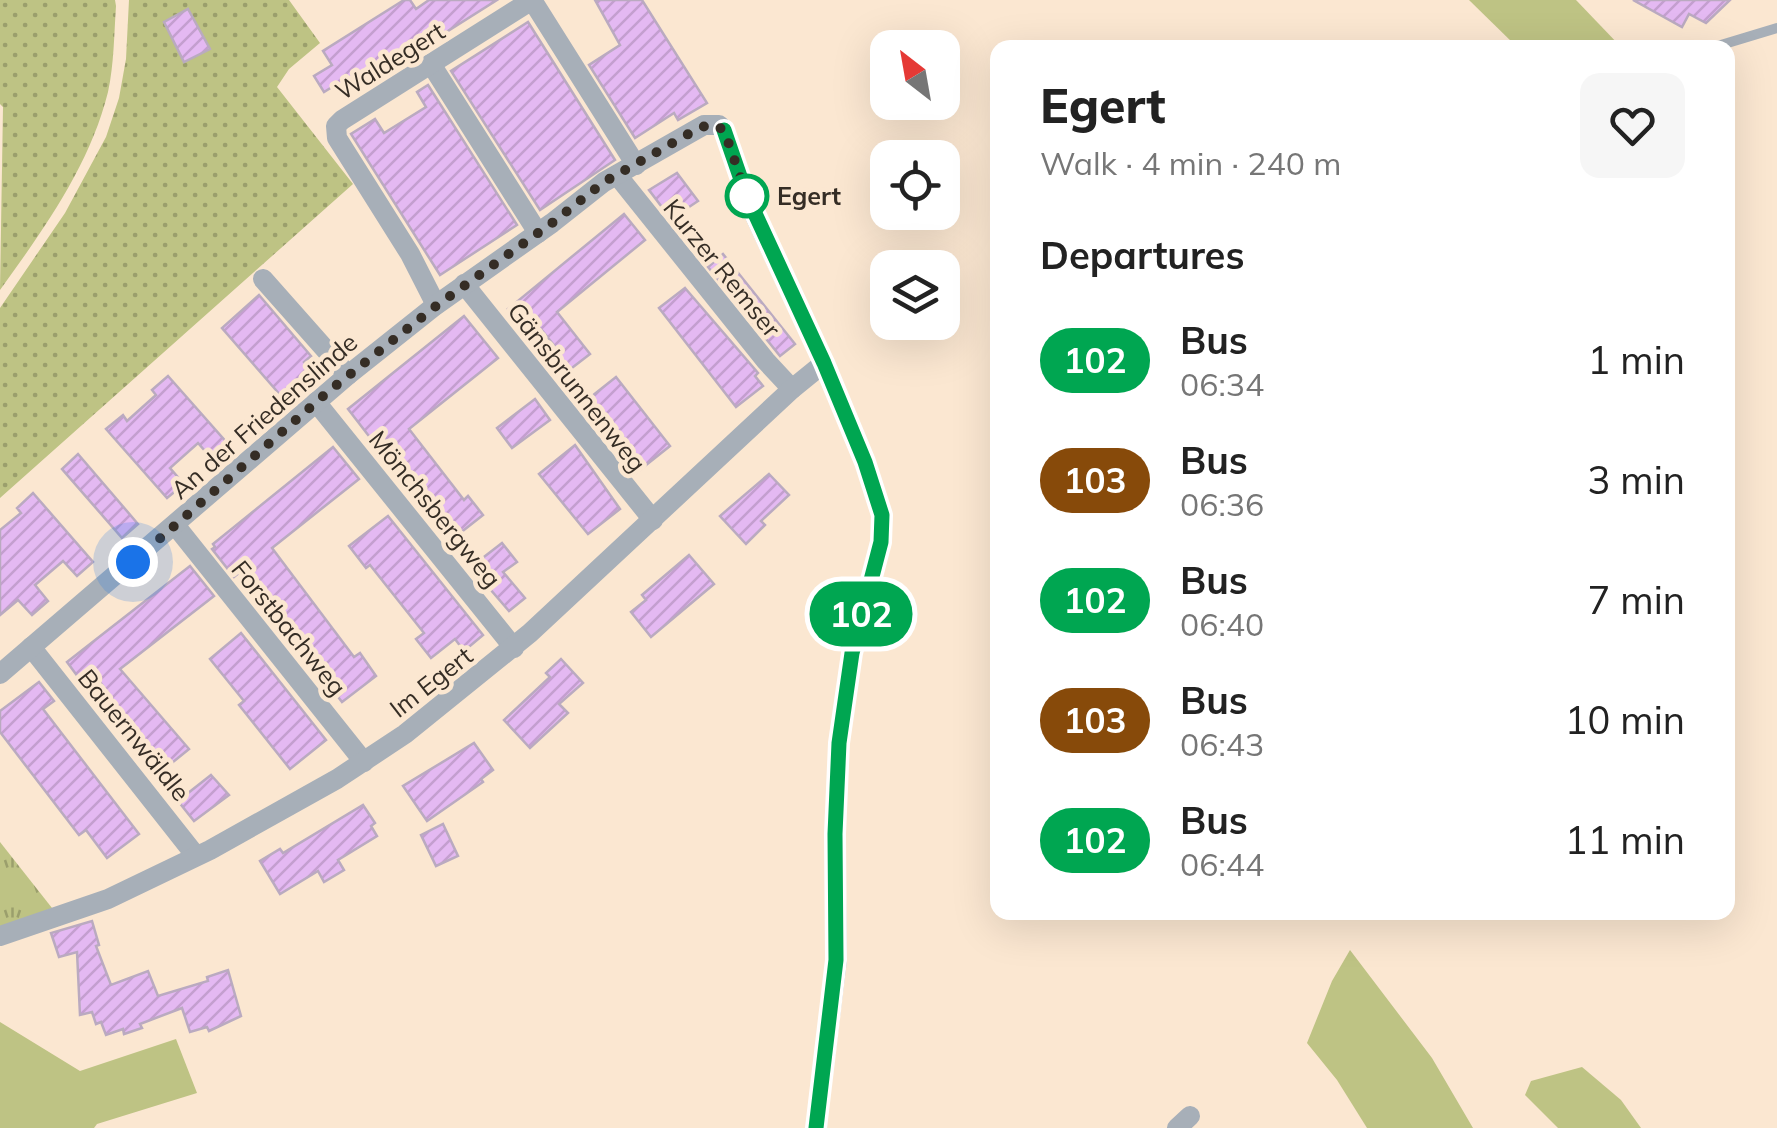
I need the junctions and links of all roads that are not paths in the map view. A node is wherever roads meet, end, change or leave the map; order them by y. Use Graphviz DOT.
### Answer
graph roads {
  1 [pos="1777,28"];
  2 [pos="1735,41"];
  3 [pos="430,64"];
  4 [pos="627,170"];
  5 [pos="538,234"];
  6 [pos="263,279"];
  7 [pos="464,284"];
  8 [pos="436,306"];
  9 [pos="824,363"];
  10 [pos="348,375"];
  11 [pos="792,389"];
  12 [pos="316,402"];
  13 [pos="652,520"];
  14 [pos="175,525"];
  15 [pos="31,647"];
  16 [pos="514,648"];
  17 [pos="0,674"];
  18 [pos="364,762"];
  19 [pos="196,856"];
  20 [pos="0,936"];
  21 [pos="816,1128"];
  1 -- 2 [label="lane"];
  3 -- 4 [label="street, Waldegert"];
  3 -- 5 [label="street"];
  3 -- 8 [label="street, Waldegert"];
  4 -- 5 [label="street, An der Friedenslinde"];
  4 -- 9 [label="street, An der Friedenslinde"];
  4 -- 11 [label="street, Kurzer Remser"];
  5 -- 7 [label="street, An der Friedenslinde"];
  6 -- 10 [label="street"];
  7 -- 8 [label="street, An der Friedenslinde"];
  7 -- 13 [label="street, Gänsbrunnenweg"];
  8 -- 10 [label="street, An der Friedenslinde"];
  9 -- 11 [label="street, Im Egert"];
  9 -- 21 [label="street"];
  10 -- 12 [label="street, An der Friedenslinde"];
  11 -- 13 [label="street, Im Egert"];
  12 -- 14 [label="street, An der Friedenslinde"];
  12 -- 16 [label="street, Mönchsbergweg"];
  13 -- 16 [label="street, Im Egert"];
  14 -- 15 [label="street, An der Friedenslinde"];
  14 -- 18 [label="street, Forstbachweg"];
  15 -- 17 [label="street, An der Friedenslinde"];
  15 -- 19 [label="street, Bauernwäldle"];
  16 -- 18 [label="street, Im Egert"];
  18 -- 19 [label="street, Im Egert"];
  19 -- 20 [label="street, Im Egert"];
}
